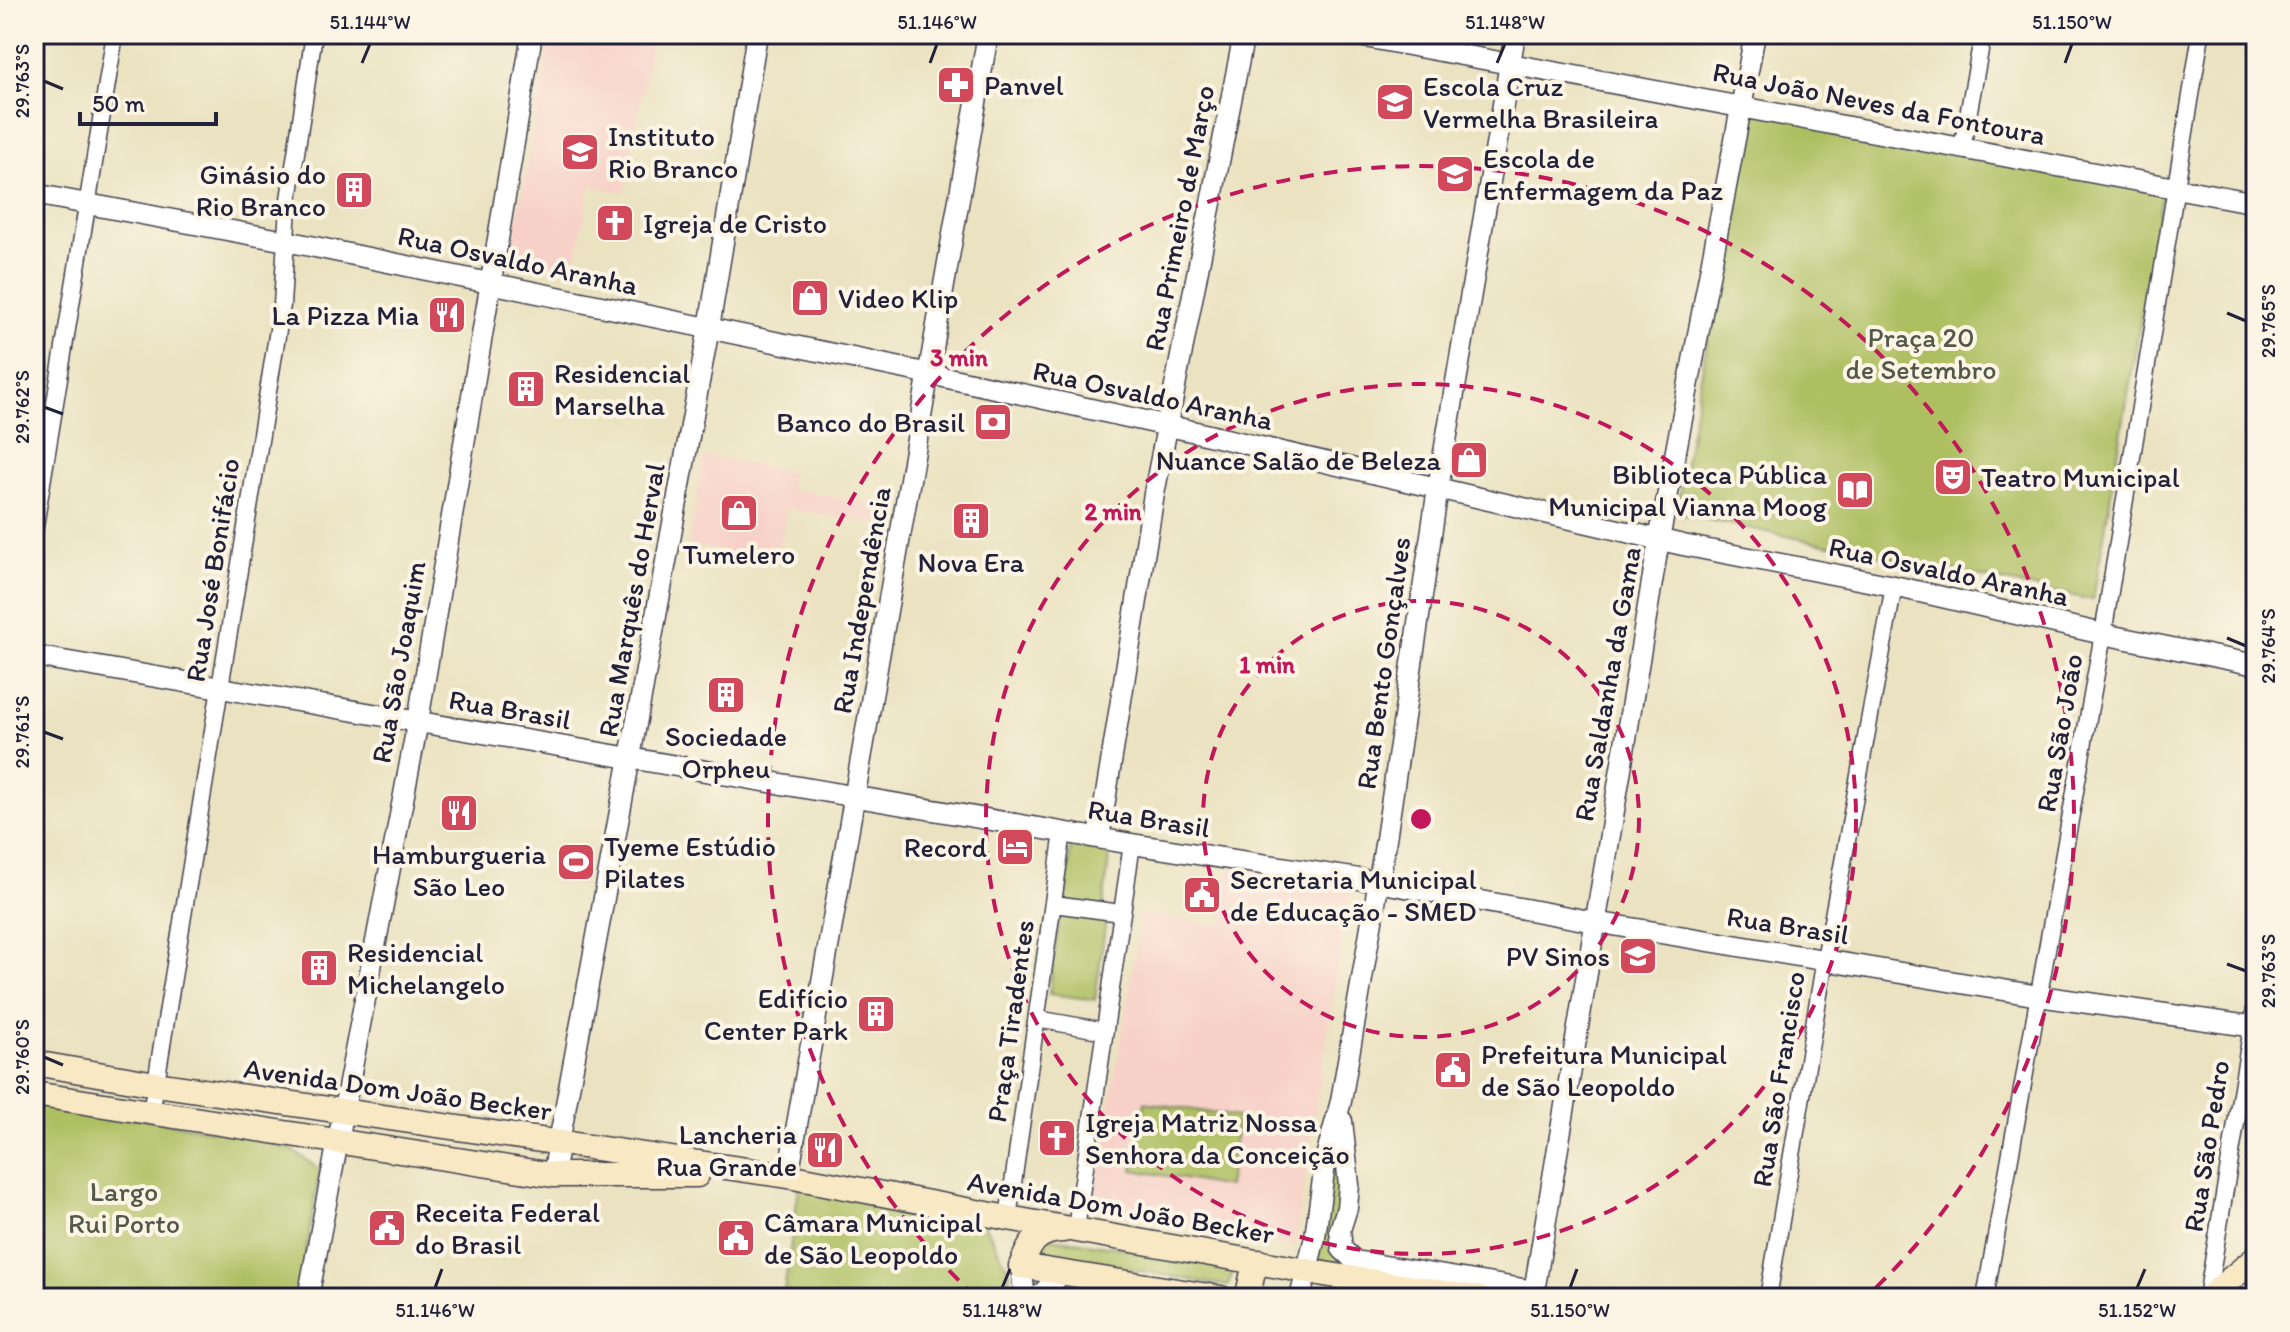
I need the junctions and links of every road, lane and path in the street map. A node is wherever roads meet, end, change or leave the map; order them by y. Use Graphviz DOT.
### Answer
graph roads {
  1 [pos="115,34"];
  2 [pos="314,34"];
  3 [pos="532,34"];
  4 [pos="757,34"];
  5 [pos="988,34"];
  6 [pos="1244,34"];
  7 [pos="1349,34"];
  8 [pos="1515,34"];
  9 [pos="1755,34"];
  10 [pos="1983,34"];
  11 [pos="2201,34"];
  12 [pos="1510,62"];
  13 [pos="1740,105"];
  14 [pos="1962,148"];
  15 [pos="2176,187"];
  16 [pos="34,194"];
  17 [pos="2256,203"];
  18 [pos="86,204"];
  19 [pos="286,241"];
  20 [pos="489,282"];
  21 [pos="709,328"];
  22 [pos="930,374"];
  23 [pos="1167,427"];
  24 [pos="1438,488"];
  25 [pos="34,532"];
  26 [pos="1659,540"];
  27 [pos="1894,586"];
  28 [pos="2103,634"];
  29 [pos="34,656"];
  30 [pos="2256,665"];
  31 [pos="219,690"];
  32 [pos="418,721"];
  33 [pos="631,758"];
  34 [pos="855,797"];
  35 [pos="1063,832"];
  36 [pos="1099,838"];
  37 [pos="1132,844"];
  38 [pos="1378,882"];
  39 [pos="1054,904"];
  40 [pos="1121,913"];
  41 [pos="1595,922"];
  42 [pos="1825,959"];
  43 [pos="2039,996"];
  44 [pos="2256,1003"];
  45 [pos="1037,1019"];
  46 [pos="2254,1026"];
  47 [pos="1105,1031"];
  48 [pos="34,1063"];
  49 [pos="156,1084"];
  50 [pos="34,1094"];
  51 [pos="1341,1101"];
  52 [pos="343,1111"];
  53 [pos="151,1113"];
  54 [pos="338,1140"];
  55 [pos="559,1143"];
  56 [pos="754,1171"];
  57 [pos="553,1175"];
  58 [pos="788,1176"];
  59 [pos="1008,1218"];
  60 [pos="1076,1229"];
  61 [pos="2256,1258"];
  62 [pos="1539,1260"];
  63 [pos="1260,1262"];
  64 [pos="1021,1266"];
  65 [pos="2256,1267"];
  66 [pos="1405,1269"];
  67 [pos="1309,1271"];
  68 [pos="1063,1272"];
  69 [pos="1345,1277"];
  70 [pos="1487,1291"];
  71 [pos="1534,1294"];
  72 [pos="1444,1295"];
  73 [pos="308,1298"];
  74 [pos="1025,1298"];
  75 [pos="1038,1298"];
  76 [pos="1221,1298"];
  77 [pos="1255,1298"];
  78 [pos="1300,1298"];
  79 [pos="1384,1298"];
  80 [pos="1768,1298"];
  81 [pos="1985,1298"];
  82 [pos="2208,1298"];
  83 [pos="2225,1298"];
  1 -- 18 [label="street"];
  2 -- 19 [label="street, Rua José Bonifácio"];
  3 -- 20 [label="street, Rua São Joaquim"];
  4 -- 21 [label="street, Rua Marquês do Herval"];
  5 -- 22 [label="street, Rua Independência"];
  6 -- 23 [label="street, Rua Primeiro de Março"];
  7 -- 12 [label="street, Rua João Neves da Fontoura"];
  8 -- 12 [label="street, Rua Bento Gonçalves"];
  9 -- 13 [label="street, Rua Saldanha da Gama"];
  10 -- 14 [label="street"];
  11 -- 15 [label="street, Rua São João"];
  12 -- 13 [label="street, Rua João Neves da Fontoura"];
  12 -- 24 [label="street, Rua Bento Gonçalves"];
  13 -- 14 [label="street, Rua João Neves da Fontoura"];
  13 -- 26 [label="street, Rua Saldanha da Gama"];
  14 -- 15 [label="street, Rua João Neves da Fontoura"];
  15 -- 17 [label="street, Rua João Neves da Fontoura"];
  15 -- 28 [label="street, Rua São João"];
  16 -- 18 [label="street, Rua Osvaldo Aranha"];
  18 -- 19 [label="street, Rua Osvaldo Aranha"];
  18 -- 25 [label="street"];
  19 -- 20 [label="street, Rua Osvaldo Aranha"];
  19 -- 31 [label="street, Rua José Bonifácio"];
  20 -- 21 [label="street, Rua Osvaldo Aranha"];
  20 -- 32 [label="street, Rua São Joaquim"];
  21 -- 22 [label="street, Rua Osvaldo Aranha"];
  21 -- 33 [label="street, Rua Marquês do Herval"];
  22 -- 23 [label="street, Rua Osvaldo Aranha"];
  22 -- 34 [label="street, Rua Independência"];
  23 -- 24 [label="street, Rua Osvaldo Aranha"];
  23 -- 36 [label="street, Rua Primeiro de Março"];
  24 -- 26 [label="street, Rua Osvaldo Aranha"];
  24 -- 38 [label="street, Rua Bento Gonçalves"];
  26 -- 27 [label="street, Rua Osvaldo Aranha"];
  26 -- 41 [label="street, Rua Saldanha da Gama"];
  27 -- 28 [label="street, Rua Osvaldo Aranha"];
  27 -- 42 [label="street, Rua São Francisco"];
  28 -- 30 [label="street, Rua Osvaldo Aranha"];
  28 -- 43 [label="street, Rua São João"];
  29 -- 31 [label="street, Rua Brasil"];
  31 -- 32 [label="street, Rua Brasil"];
  31 -- 49 [label="street, Rua José Bonifácio"];
  32 -- 33 [label="street, Rua Brasil"];
  32 -- 52 [label="street, Rua São Joaquim"];
  33 -- 34 [label="street, Rua Brasil"];
  33 -- 55 [label="street, Rua Marquês do Herval"];
  34 -- 35 [label="street, Rua Brasil"];
  34 -- 58 [label="street, Rua Independência"];
  35 -- 36 [label="street, Rua Brasil"];
  35 -- 39 [label="street, Praça Tiradentes"];
  36 -- 37 [label="street, Rua Brasil"];
  37 -- 38 [label="street, Rua Brasil"];
  37 -- 40 [label="street"];
  38 -- 41 [label="street, Rua Brasil"];
  38 -- 51 [label="street, Rua Bento Gonçalves"];
  39 -- 40 [label="street"];
  39 -- 45 [label="street, Praça Tiradentes"];
  40 -- 47 [label="street"];
  41 -- 42 [label="street, Rua Brasil"];
  41 -- 62 [label="street, Rua Saldanha da Gama"];
  42 -- 43 [label="street, Rua Brasil"];
  42 -- 80 [label="street, Rua São Francisco"];
  43 -- 46 [label="street, Rua Brasil"];
  43 -- 81 [label="street, Rua São João"];
  44 -- 46 [label="street, Rua São Pedro"];
  45 -- 47 [label="street"];
  45 -- 59 [label="street, Praça Tiradentes"];
  46 -- 82 [label="street, Rua São Pedro"];
  47 -- 60 [label="street"];
  48 -- 49 [label="main road, Avenida Dom João Becker"];
  49 -- 52 [label="main road, Avenida Dom João Becker"];
  49 -- 53 [label="street, Rua José Bonifácio"];
  50 -- 53 [label="main road, Avenida Dom João Becker"];
  51 -- 66 [label="street"];
  51 -- 67 [label="street, Rua Bento Gonçalves"];
  52 -- 54 [label="street, Rua São Joaquim"];
  52 -- 55 [label="main road, Avenida Dom João Becker"];
  53 -- 54 [label="main road, Avenida Dom João Becker"];
  54 -- 57 [label="main road, Avenida Dom João Becker"];
  54 -- 73 [label="street, Rua São Joaquim"];
  55 -- 56 [label="main road, Avenida Dom João Becker"];
  55 -- 57 [label="street, Rua Marquês do Herval"];
  56 -- 57 [label="main road, Avenida Dom João Becker"];
  56 -- 58 [label="main road, Avenida Dom João Becker"];
  58 -- 59 [label="main road, Avenida Dom João Becker"];
  59 -- 60 [label="main road, Avenida Dom João Becker"];
  59 -- 64 [label="main road"];
  60 -- 63 [label="main road, Avenida Dom João Becker"];
  60 -- 64 [label="main road"];
  61 -- 82 [label="main road"];
  62 -- 70 [label="street"];
  62 -- 71 [label="street, Rua Saldanha da Gama"];
  63 -- 67 [label="main road, Avenida Dom João Becker"];
  63 -- 77 [label="main road"];
  64 -- 68 [label="main road"];
  64 -- 74 [label="street"];
  65 -- 83 [label="main road"];
  66 -- 70 [label="street"];
  66 -- 72 [label="main road"];
  67 -- 69 [label="main road, Avenida Dom João Becker"];
  67 -- 78 [label="street, Rua Bento Gonçalves"];
  68 -- 75 [label="street"];
  68 -- 76 [label="main road"];
  69 -- 72 [label="main road, Avenida Dom João Becker"];
  69 -- 79 [label="main road"];
  70 -- 71 [label="street"];
  70 -- 72 [label="main road, Avenida Dom João Becker"];
}
